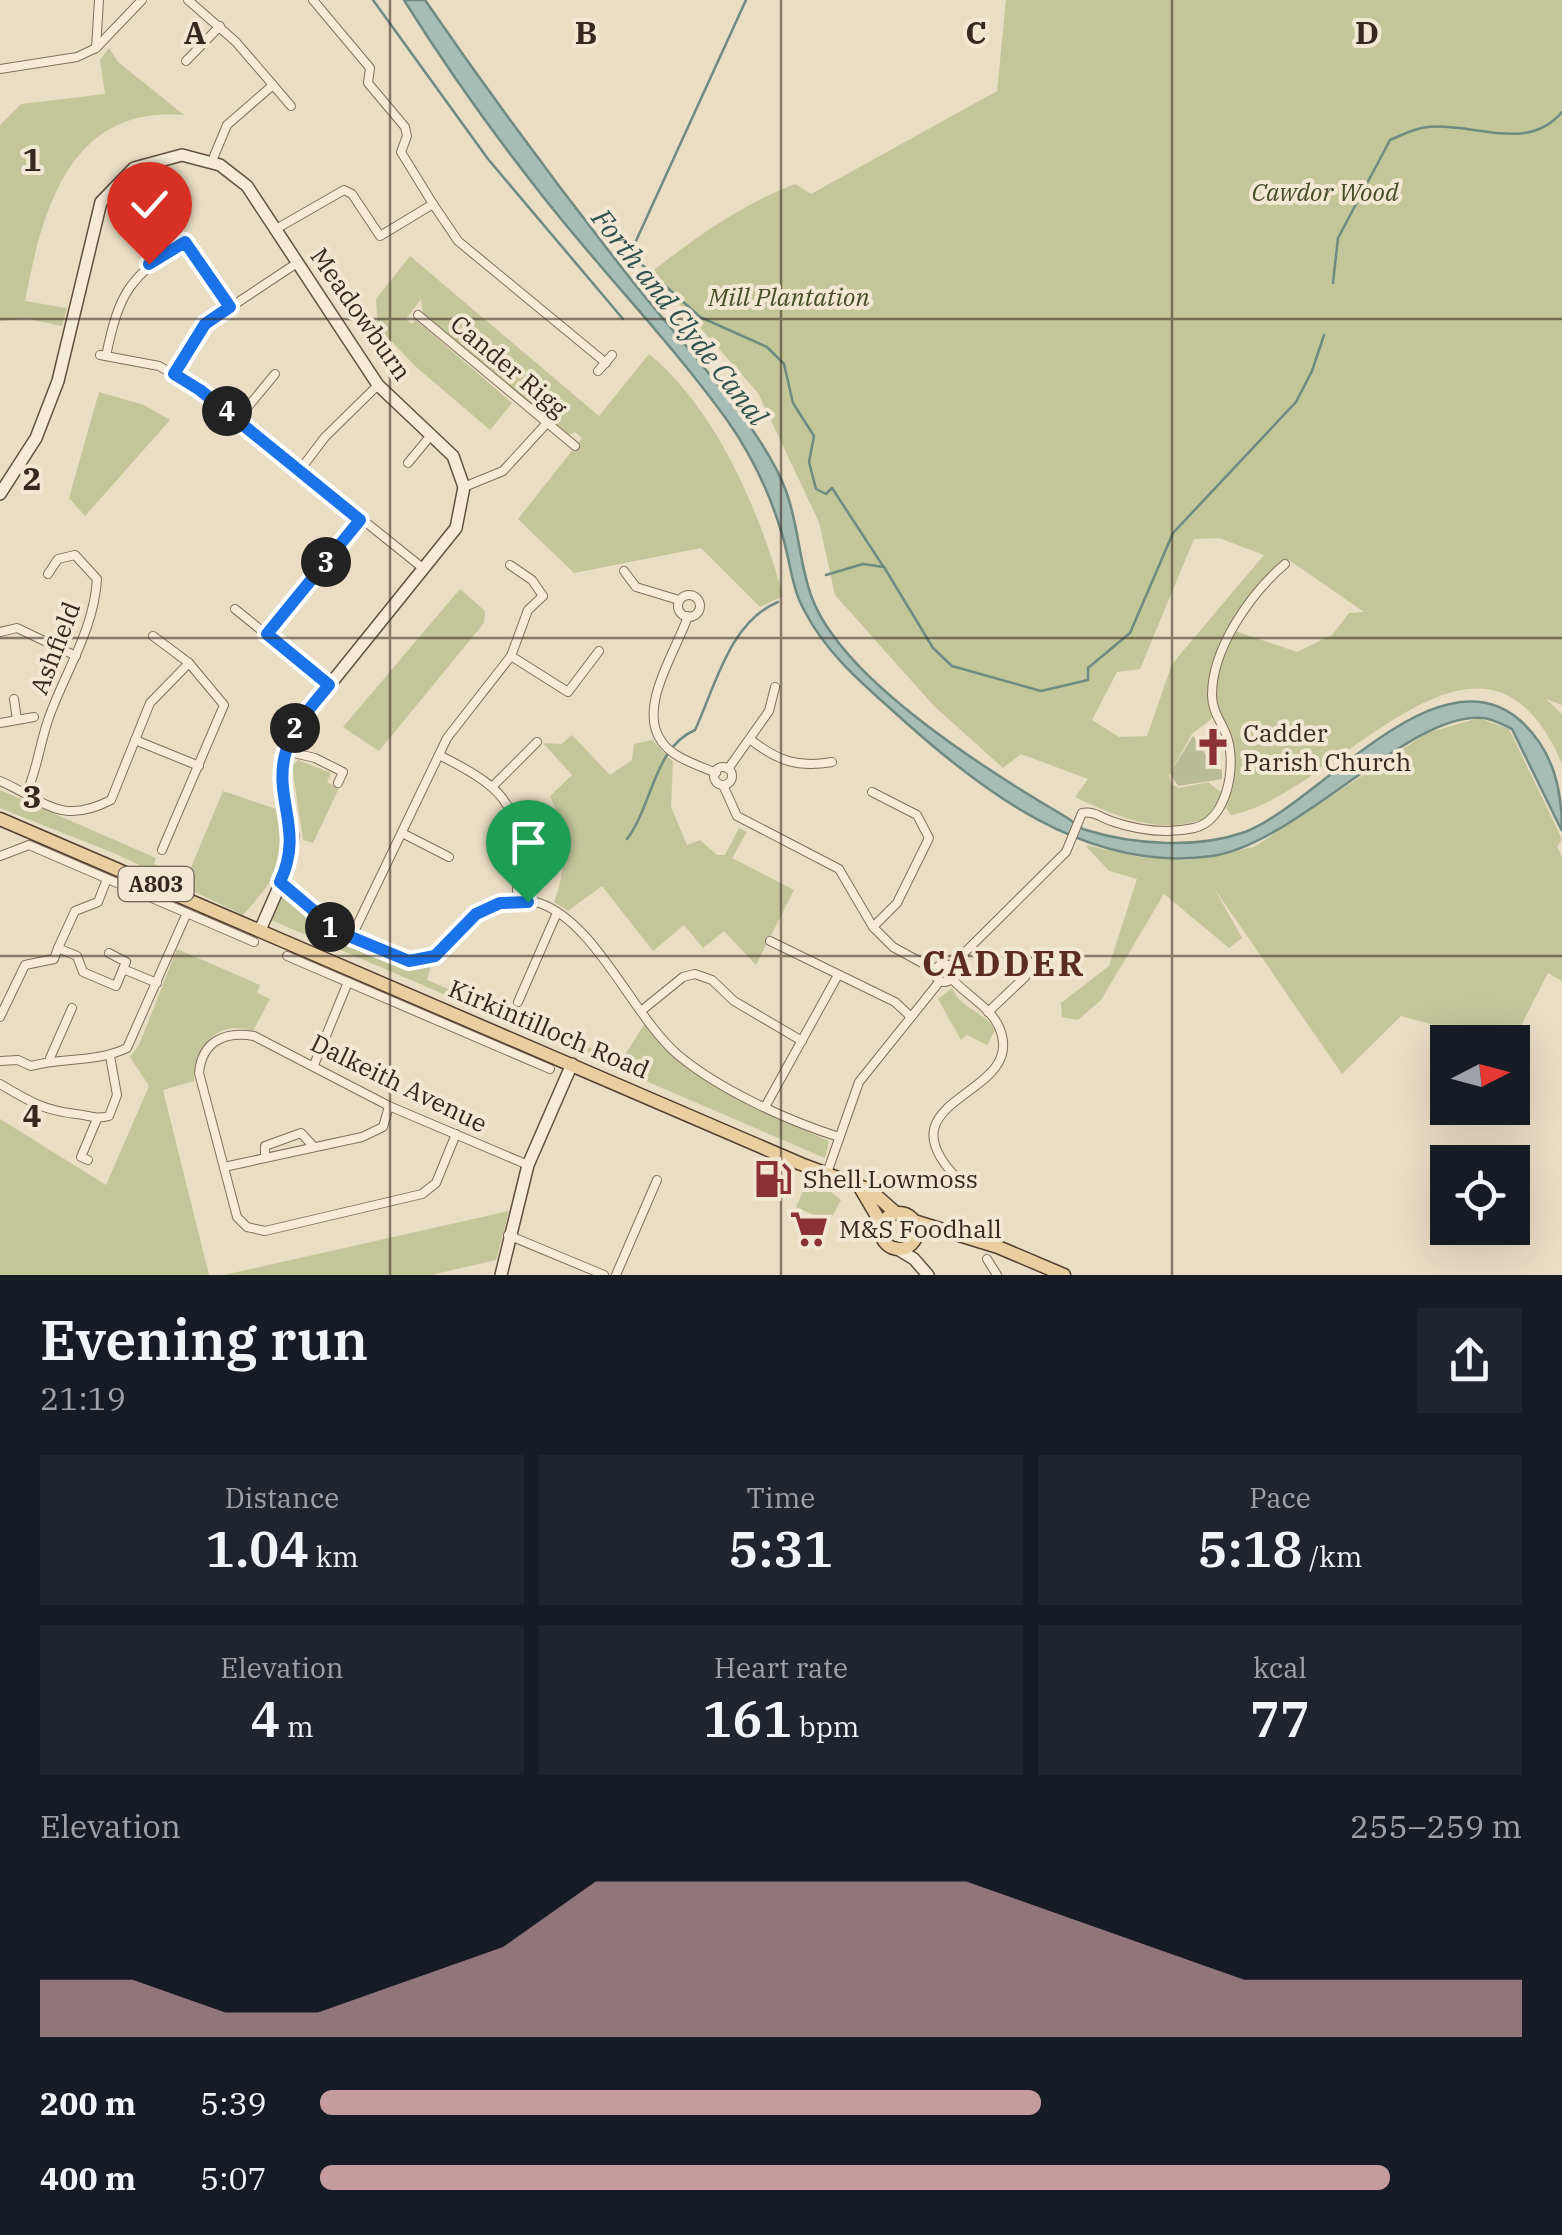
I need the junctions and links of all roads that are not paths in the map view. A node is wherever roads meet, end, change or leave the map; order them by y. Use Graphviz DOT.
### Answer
graph roads {
  1 [pos="99,0"];
  2 [pos="142,0"];
  3 [pos="188,0"];
  4 [pos="313,0"];
  5 [pos="220,26"];
  6 [pos="96,48"];
  7 [pos="186,61"];
  8 [pos="0,69"];
  9 [pos="273,85"];
  10 [pos="291,106"];
  11 [pos="212,162"];
  12 [pos="433,204"];
  13 [pos="276,229"];
  14 [pos="298,263"];
  15 [pos="230,307"];
  16 [pos="418,315"];
  17 [pos="598,371"];
  18 [pos="174,374"];
  19 [pos="275,374"];
  20 [pos="378,385"];
  21 [pos="237,420"];
  22 [pos="546,424"];
  23 [pos="432,434"];
  24 [pos="576,446"];
  25 [pos="408,464"];
  26 [pos="300,470"];
  27 [pos="464,488"];
  28 [pos="0,494"];
  29 [pos="360,520"];
  30 [pos="1285,564"];
  31 [pos="510,565"];
  32 [pos="424,569"];
  33 [pos="624,571"];
  34 [pos="48,574"];
  35 [pos="638,588"];
  36 [pos="634,598"];
  37 [pos="680,600"];
  38 [pos="236,609"];
  39 [pos="688,616"];
  40 [pos="0,632"];
  41 [pos="267,634"];
  42 [pos="153,636"];
  43 [pos="600,651"];
  44 [pos="76,656"];
  45 [pos="511,656"];
  46 [pos="189,664"];
  47 [pos="329,685"];
  48 [pos="775,687"];
  49 [pos="14,699"];
  50 [pos="34,717"];
  51 [pos="17,720"];
  52 [pos="0,722"];
  53 [pos="135,740"];
  54 [pos="752,740"];
  55 [pos="538,742"];
  56 [pos="285,751"];
  57 [pos="439,755"];
  58 [pos="832,762"];
  59 [pos="199,766"];
  60 [pos="728,769"];
  61 [pos="716,773"];
  62 [pos="0,781"];
  63 [pos="338,782"];
  64 [pos="494,785"];
  65 [pos="723,785"];
  66 [pos="872,792"];
  67 [pos="26,794"];
  68 [pos="0,819"];
  69 [pos="402,832"];
  70 [pos="162,850"];
  71 [pos="0,856"];
  72 [pos="449,857"];
  73 [pos="107,879"];
  74 [pos="280,882"];
  75 [pos="516,900"];
  76 [pos="186,914"];
  77 [pos="556,915"];
  78 [pos="873,927"];
  79 [pos="257,936"];
  80 [pos="351,938"];
  81 [pos="770,942"];
  82 [pos="58,948"];
  83 [pos="110,953"];
  84 [pos="287,956"];
  85 [pos="1036,959"];
  86 [pos="950,967"];
  87 [pos="123,970"];
  88 [pos="936,970"];
  89 [pos="838,975"];
  90 [pos="951,978"];
  91 [pos="940,981"];
  92 [pos="348,982"];
  93 [pos="157,983"];
  94 [pos="518,1002"];
  95 [pos="2,1004"];
  96 [pos="72,1008"];
  97 [pos="641,1011"];
  98 [pos="988,1012"];
  99 [pos="0,1017"];
  100 [pos="912,1018"];
  101 [pos="802,1041"];
  102 [pos="110,1056"];
  103 [pos="50,1058"];
  104 [pos="0,1061"];
  105 [pos="572,1064"];
  106 [pos="314,1065"];
  107 [pos="550,1069"];
  108 [pos="0,1084"];
  109 [pos="389,1106"];
  110 [pos="766,1107"];
  111 [pos="97,1119"];
  112 [pos="456,1134"];
  113 [pos="839,1138"];
  114 [pos="314,1147"];
  115 [pos="265,1158"];
  116 [pos="88,1160"];
  117 [pos="528,1165"];
  118 [pos="224,1167"];
  119 [pos="827,1173"];
  120 [pos="657,1180"];
  121 [pos="965,1186"];
  122 [pos="860,1187"];
  123 [pos="896,1213"];
  124 [pos="914,1222"];
  125 [pos="882,1225"];
  126 [pos="943,1232"];
  127 [pos="508,1235"];
  128 [pos="913,1240"];
  129 [pos="896,1248"];
  130 [pos="914,1259"];
  131 [pos="988,1259"];
  132 [pos="501,1275"];
  133 [pos="604,1275"];
  134 [pos="616,1275"];
  135 [pos="928,1275"];
  136 [pos="997,1275"];
  137 [pos="1064,1275"];
  1 -- 6 [label="street"];
  2 -- 6 [label="street"];
  3 -- 5 [label="street"];
  4 -- 12 [label="street"];
  5 -- 7 [label="street"];
  5 -- 9 [label="street"];
  6 -- 8 [label="street"];
  9 -- 10 [label="street"];
  9 -- 11 [label="street"];
  11 -- 13 [label="street, Meadowburn"];
  11 -- 28 [label="street"];
  12 -- 13 [label="street"];
  12 -- 17 [label="street"];
  13 -- 14 [label="street, Meadowburn"];
  14 -- 15 [label="street"];
  14 -- 20 [label="street, Meadowburn"];
  15 -- 18 [label="street"];
  15 -- 18 [label="street"];
  16 -- 22 [label="street, Cander Rigg"];
  18 -- 21 [label="street"];
  19 -- 21 [label="street"];
  20 -- 23 [label="street, Meadowburn"];
  20 -- 26 [label="street"];
  21 -- 26 [label="street"];
  22 -- 24 [label="street, Cander Rigg"];
  22 -- 27 [label="street"];
  23 -- 25 [label="street"];
  23 -- 27 [label="street, Meadowburn"];
  26 -- 29 [label="street"];
  27 -- 32 [label="street"];
  29 -- 32 [label="street"];
  29 -- 41 [label="street"];
  30 -- 86 [label="street"];
  31 -- 45 [label="street"];
  32 -- 47 [label="street"];
  33 -- 35 [label="street"];
  34 -- 44 [label="street, Ashfield"];
  35 -- 36 [label="street"];
  35 -- 37 [label="street"];
  37 -- 39 [label="street"];
  37 -- 39 [label="street"];
  38 -- 41 [label="street"];
  39 -- 61 [label="street"];
  40 -- 44 [label="street"];
  41 -- 47 [label="street"];
  42 -- 46 [label="street"];
  43 -- 45 [label="street"];
  44 -- 67 [label="street, Ashfield"];
  45 -- 57 [label="street"];
  46 -- 53 [label="street"];
  46 -- 59 [label="street"];
  47 -- 56 [label="street"];
  48 -- 54 [label="street"];
  49 -- 51 [label="street"];
  50 -- 51 [label="street"];
  51 -- 52 [label="street"];
  53 -- 59 [label="street"];
  53 -- 67 [label="street"];
  54 -- 58 [label="street"];
  54 -- 60 [label="street"];
  55 -- 64 [label="street"];
  56 -- 63 [label="street"];
  56 -- 74 [label="street"];
  57 -- 64 [label="street"];
  57 -- 69 [label="street"];
  59 -- 70 [label="street"];
  60 -- 61 [label="street"];
  60 -- 65 [label="street"];
  61 -- 65 [label="street"];
  62 -- 67 [label="street"];
  64 -- 75 [label="street"];
  65 -- 78 [label="street"];
  66 -- 78 [label="street"];
  68 -- 79 [label="main road, Kirkintilloch Road / A803"];
  69 -- 72 [label="street"];
  69 -- 80 [label="street"];
  71 -- 73 [label="street, Kirkintilloch Road"];
  73 -- 76 [label="street, Kirkintilloch Road"];
  73 -- 82 [label="street"];
  74 -- 79 [label="street"];
  74 -- 80 [label="street"];
  75 -- 77 [label="street"];
  75 -- 80 [label="street"];
  76 -- 79 [label="street, Kirkintilloch Road"];
  76 -- 93 [label="street"];
  77 -- 94 [label="street"];
  77 -- 97 [label="street"];
  78 -- 88 [label="street"];
  79 -- 105 [label="main road, Kirkintilloch Road / A803"];
  81 -- 89 [label="street"];
  82 -- 87 [label="street"];
  82 -- 95 [label="street"];
  83 -- 87 [label="street"];
  84 -- 92 [label="street"];
  85 -- 98 [label="street"];
  86 -- 88 [label="street"];
  86 -- 90 [label="street"];
  87 -- 93 [label="street"];
  88 -- 91 [label="street"];
  89 -- 100 [label="street"];
  89 -- 101 [label="street"];
  90 -- 91 [label="street"];
  90 -- 98 [label="street"];
  91 -- 100 [label="street"];
  92 -- 106 [label="street"];
  92 -- 107 [label="street"];
  93 -- 102 [label="street"];
  95 -- 99 [label="street"];
  96 -- 103 [label="street"];
  97 -- 101 [label="street"];
  97 -- 110 [label="street"];
  98 -- 121 [label="street"];
  100 -- 113 [label="street"];
  101 -- 110 [label="street"];
  102 -- 103 [label="street"];
  102 -- 111 [label="street"];
  103 -- 104 [label="street"];
  105 -- 117 [label="street"];
  105 -- 119 [label="main road, Kirkintilloch Road / A803"];
  106 -- 109 [label="street, Dalkeith Avenue"];
  106 -- 118 [label="street, Dalkeith Avenue"];
  108 -- 111 [label="street"];
  109 -- 112 [label="street, Dalkeith Avenue"];
  109 -- 114 [label="street"];
  110 -- 113 [label="street"];
  111 -- 116 [label="street"];
  112 -- 117 [label="street, Dalkeith Avenue"];
  112 -- 118 [label="street"];
  113 -- 119 [label="street"];
  114 -- 115 [label="street"];
  114 -- 115 [label="street"];
  115 -- 118 [label="street"];
  117 -- 127 [label="street"];
  119 -- 122 [label="main road, Kirkintilloch Road / A803"];
  120 -- 134 [label="street"];
  122 -- 123 [label="main road, Kirkintilloch Road / A803"];
  122 -- 125 [label="main road"];
  123 -- 124 [label="main road, A803"];
  123 -- 125 [label="main road"];
  124 -- 126 [label="main road, A803"];
  124 -- 128 [label="main road"];
  125 -- 129 [label="main road"];
  126 -- 128 [label="main road, A803"];
  126 -- 137 [label="main road, A803"];
  127 -- 132 [label="street"];
  127 -- 133 [label="street"];
  128 -- 129 [label="main road, A803"];
  128 -- 130 [label="street"];
  129 -- 130 [label="street"];
  130 -- 135 [label="street"];
  131 -- 136 [label="street"];
}
